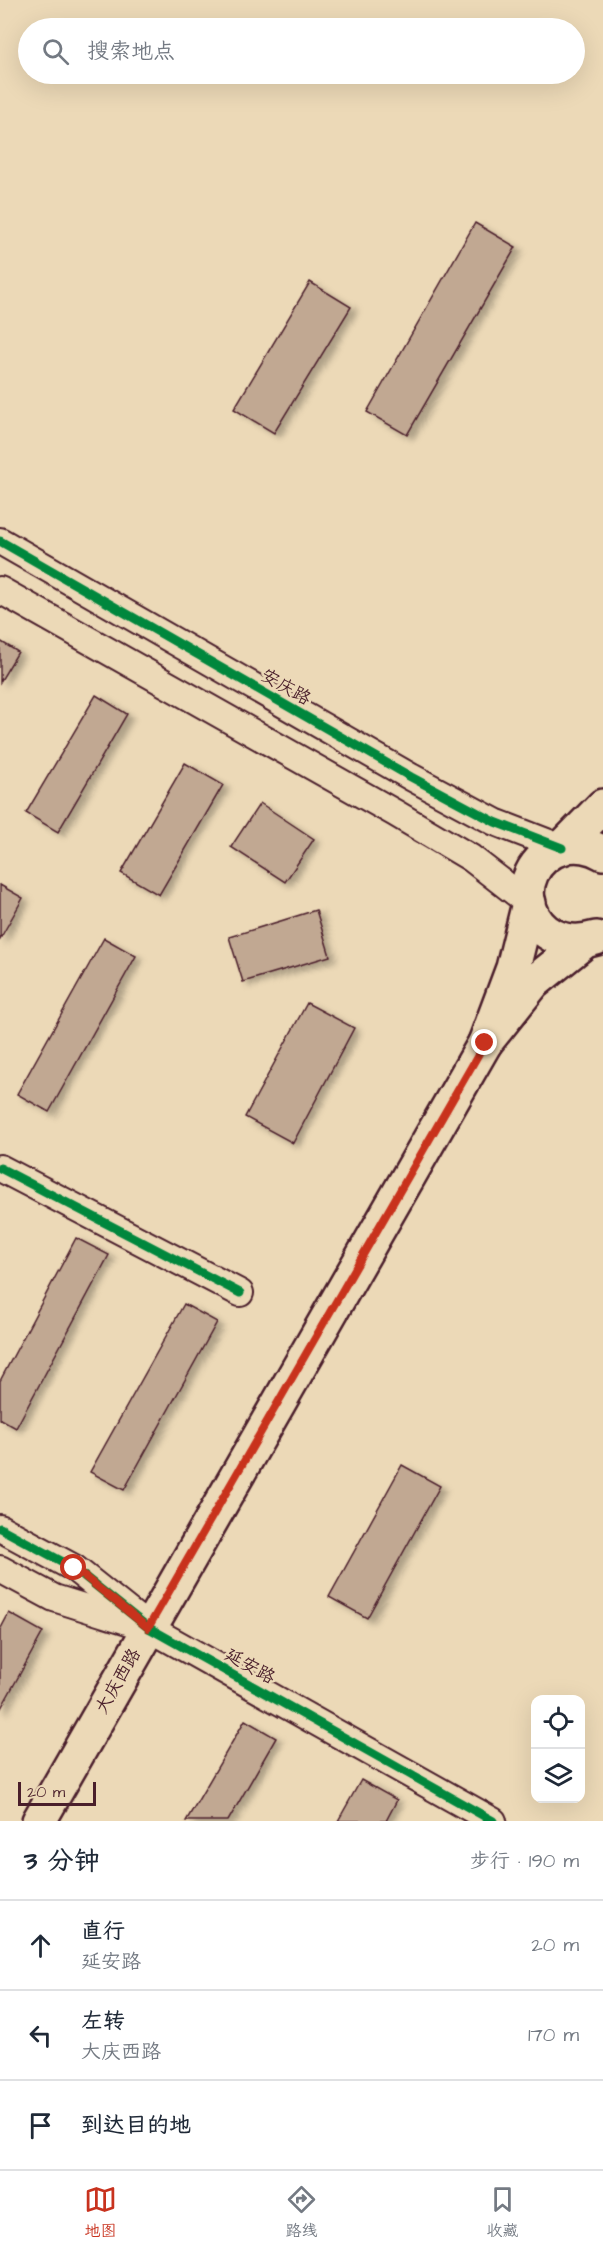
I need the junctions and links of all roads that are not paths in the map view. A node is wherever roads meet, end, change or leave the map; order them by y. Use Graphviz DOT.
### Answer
graph roads {
  1 [pos="0,541"];
  2 [pos="0,590"];
  3 [pos="603,806"];
  4 [pos="562,848"];
  5 [pos="603,853"];
  6 [pos="529,903"];
  7 [pos="597,939"];
  8 [pos="485,1043"];
  9 [pos="0,1168"];
  10 [pos="240,1293"];
  11 [pos="0,1528"];
  12 [pos="0,1569"];
  13 [pos="148,1628"];
  14 [pos="39,1821"];
  15 [pos="493,1821"];
  1 -- 4 [label="street, 安庆路"];
  2 -- 6 [label="street"];
  3 -- 4 [label="main road"];
  4 -- 5 [label="main road"];
  4 -- 6 [label="main road"];
  6 -- 7 [label="main road"];
  6 -- 8 [label="main road"];
  7 -- 8 [label="main road"];
  8 -- 13 [label="main road, 大庆西路"];
  9 -- 10 [label="street"];
  11 -- 13 [label="street, 延安路"];
  12 -- 13 [label="street, 延安路"];
  13 -- 14 [label="main road, 大庆西路"];
  13 -- 15 [label="street, 延安路"];
}
